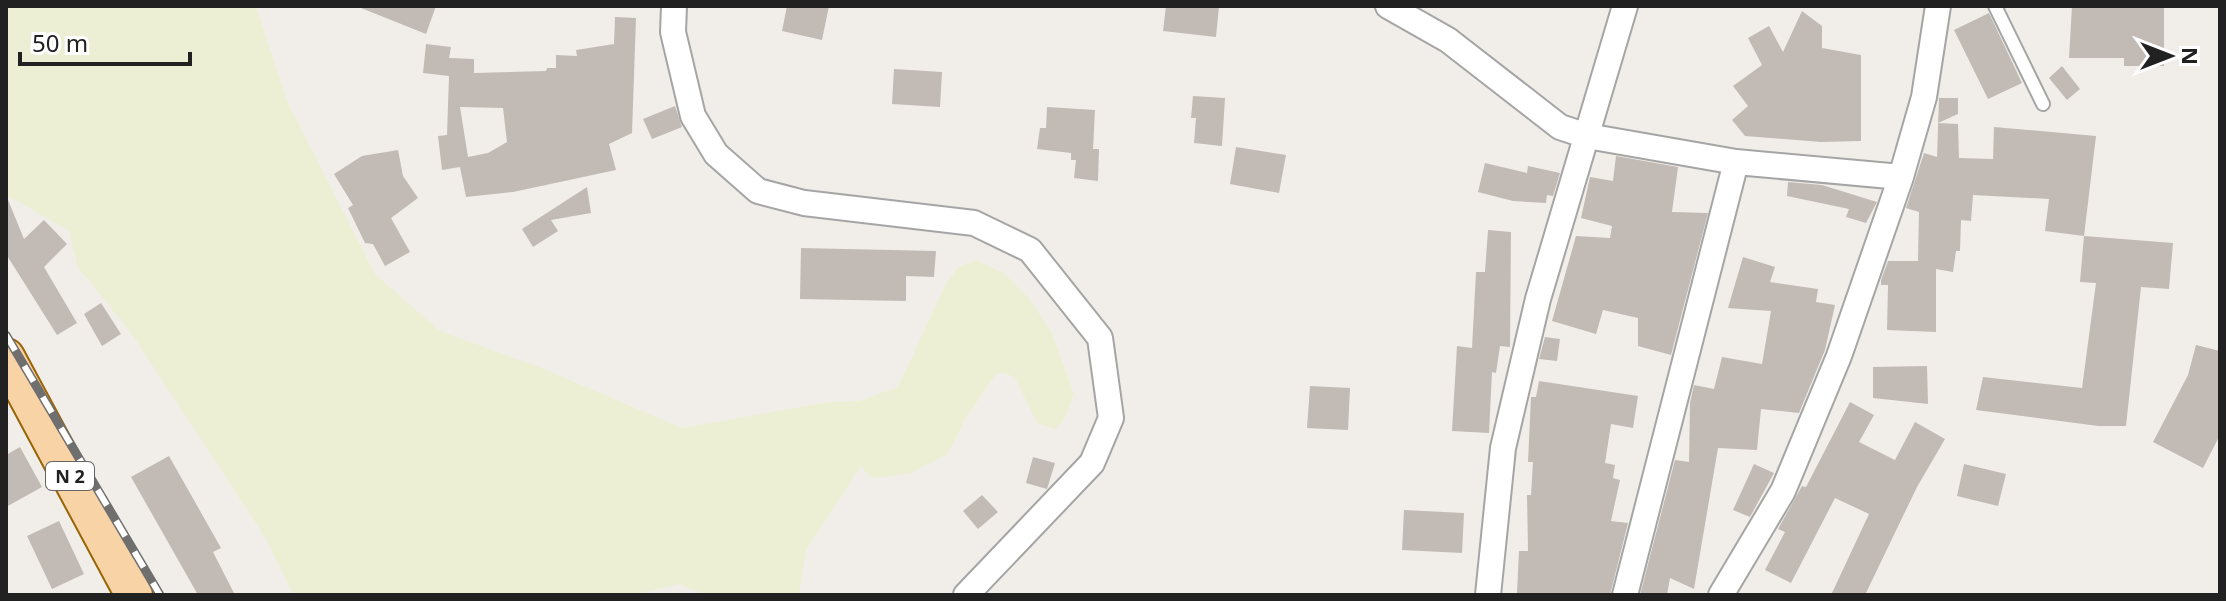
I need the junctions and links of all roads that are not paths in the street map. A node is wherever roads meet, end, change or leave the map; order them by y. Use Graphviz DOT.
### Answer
graph roads {
  1 [pos="674,6"];
  2 [pos="1388,6"];
  3 [pos="1625,6"];
  4 [pos="1938,6"];
  5 [pos="1995,6"];
  6 [pos="2043,104"];
  7 [pos="1587,136"];
  8 [pos="1736,162"];
  9 [pos="1901,177"];
  10 [pos="6,357"];
  11 [pos="134,595"];
  12 [pos="966,595"];
  13 [pos="1488,595"];
  14 [pos="1625,595"];
  15 [pos="1721,595"];
  1 -- 12 [label="street"];
  2 -- 7 [label="street"];
  3 -- 7 [label="street"];
  4 -- 9 [label="street"];
  5 -- 6 [label="lane"];
  7 -- 8 [label="street"];
  7 -- 13 [label="street"];
  8 -- 9 [label="street"];
  8 -- 14 [label="street"];
  9 -- 15 [label="street"];
  10 -- 11 [label="main road, N 2"];
}
